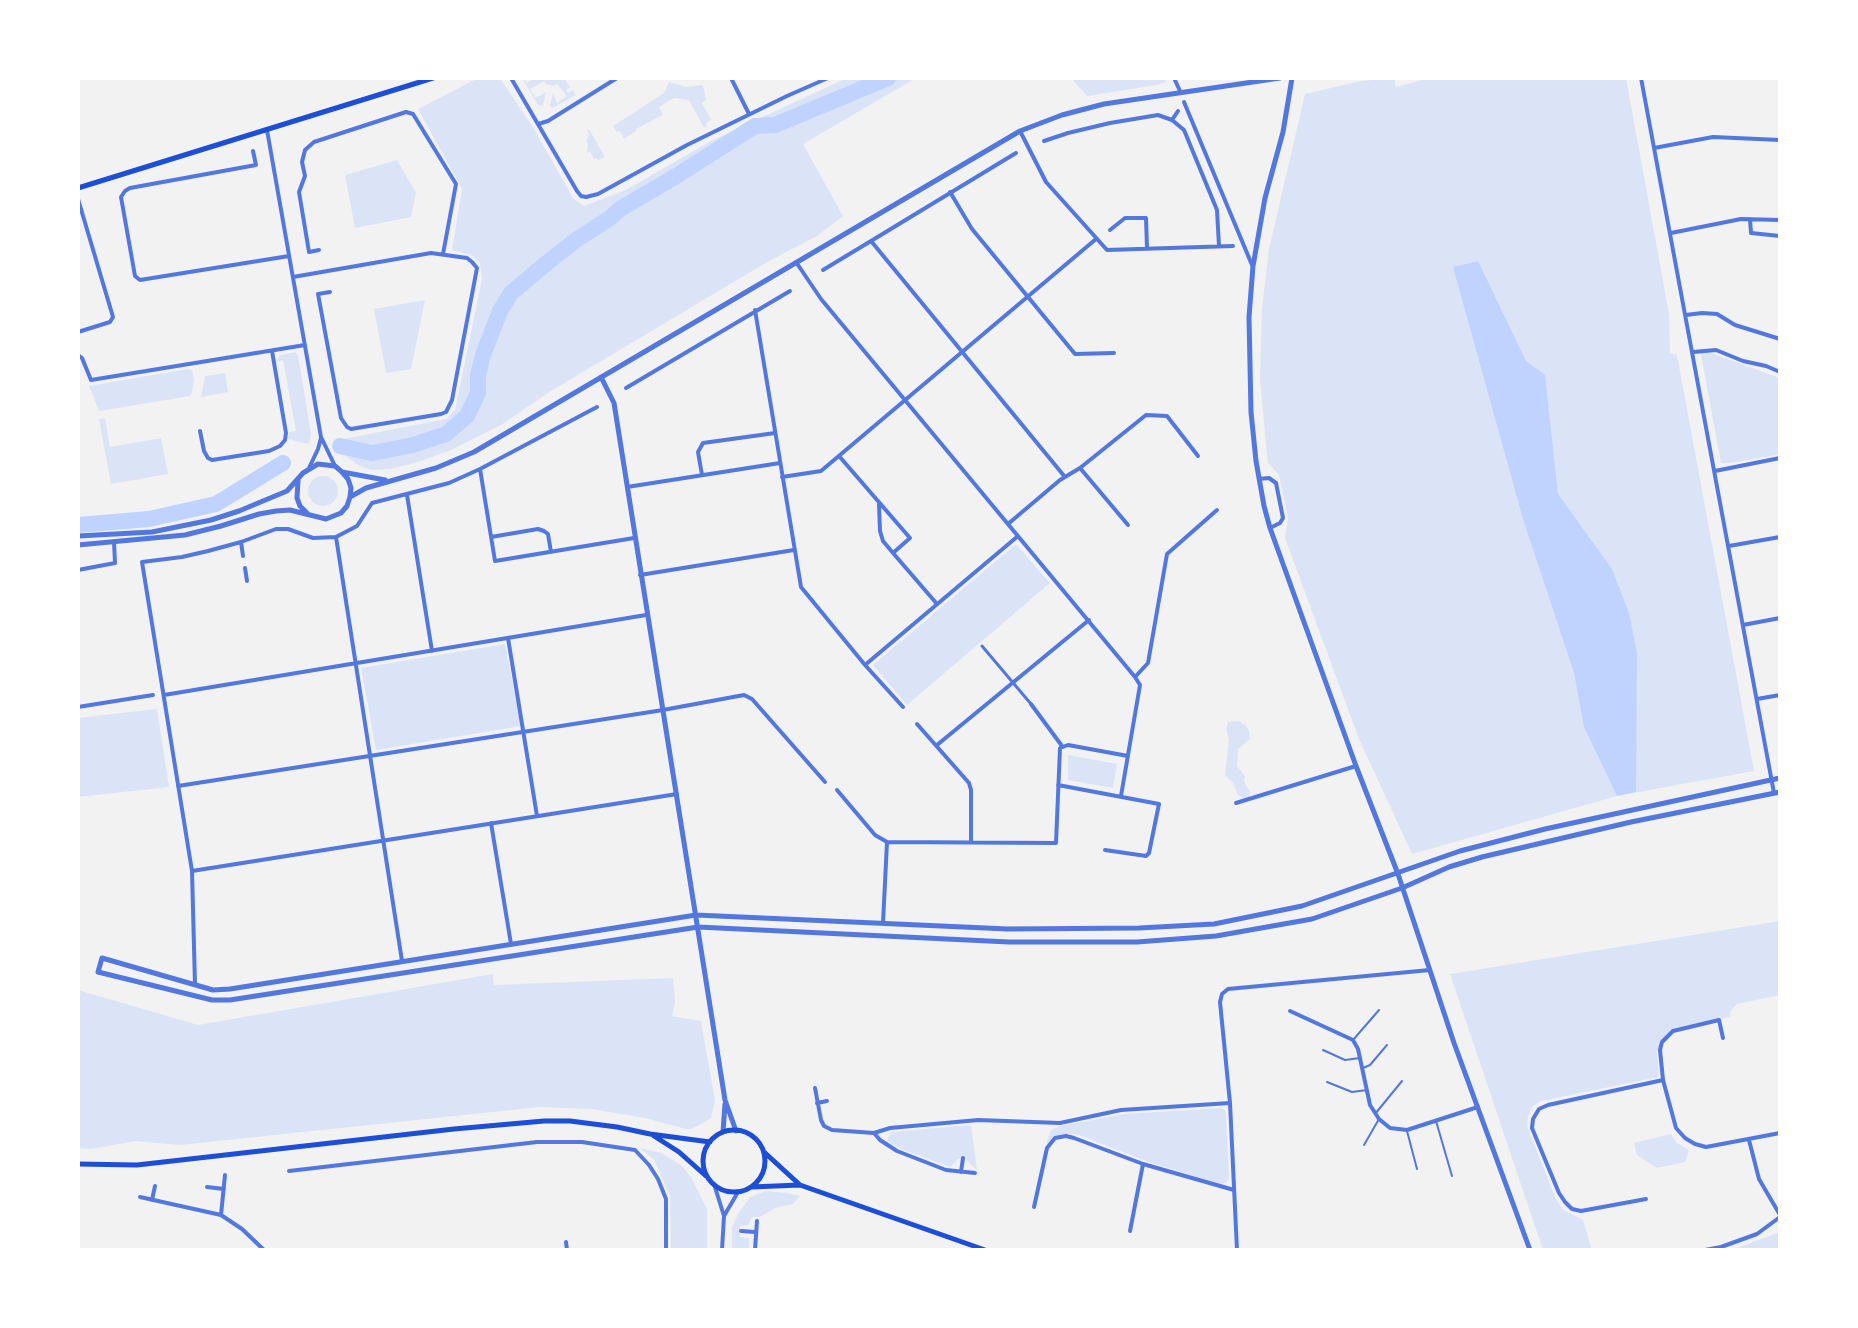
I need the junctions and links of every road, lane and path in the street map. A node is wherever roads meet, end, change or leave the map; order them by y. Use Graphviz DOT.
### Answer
graph roads {
  1 [pos="433,78"];
  2 [pos="511,78"];
  3 [pos="617,78"];
  4 [pos="731,78"];
  5 [pos="828,78"];
  6 [pos="1174,78"];
  7 [pos="1280,78"];
  8 [pos="1292,78"];
  9 [pos="1641,78"];
  10 [pos="1180,91"];
  11 [pos="1184,102"];
  12 [pos="1178,111"];
  13 [pos="749,114"];
  14 [pos="1172,120"];
  15 [pos="538,124"];
  16 [pos="267,130"];
  17 [pos="1020,131"];
  18 [pos="1780,140"];
  19 [pos="1044,141"];
  20 [pos="1654,148"];
  21 [pos="253,151"];
  22 [pos="1017,153"];
  23 [pos="78,188"];
  24 [pos="951,192"];
  25 [pos="78,199"];
  26 [pos="1750,219"];
  27 [pos="1780,220"];
  28 [pos="1110,230"];
  29 [pos="1671,233"];
  30 [pos="1780,236"];
  31 [pos="1096,239"];
  32 [pos="871,241"];
  33 [pos="1219,246"];
  34 [pos="1233,246"];
  35 [pos="1147,248"];
  36 [pos="319,250"];
  37 [pos="443,254"];
  38 [pos="289,255"];
  39 [pos="796,262"];
  40 [pos="1253,266"];
  41 [pos="823,270"];
  42 [pos="293,277"];
  43 [pos="790,291"];
  44 [pos="330,292"];
  45 [pos="1029,296"];
  46 [pos="755,310"];
  47 [pos="1686,315"];
  48 [pos="78,332"];
  49 [pos="1780,339"];
  50 [pos="305,345"];
  51 [pos="272,351"];
  52 [pos="963,351"];
  53 [pos="1693,352"];
  54 [pos="1114,353"];
  55 [pos="78,355"];
  56 [pos="1780,372"];
  57 [pos="601,377"];
  58 [pos="626,388"];
  59 [pos="906,399"];
  60 [pos="597,407"];
  61 [pos="200,431"];
  62 [pos="775,433"];
  63 [pos="321,437"];
  64 [pos="838,456"];
  65 [pos="1198,456"];
  66 [pos="1780,458"];
  67 [pos="780,463"];
  68 [pos="335,466"];
  69 [pos="309,468"];
  70 [pos="1080,468"];
  71 [pos="480,469"];
  72 [pos="1715,471"];
  73 [pos="342,472"];
  74 [pos="702,475"];
  75 [pos="782,477"];
  76 [pos="1065,477"];
  77 [pos="1259,479"];
  78 [pos="298,480"];
  79 [pos="388,480"];
  80 [pos="626,487"];
  81 [pos="407,495"];
  82 [pos="350,497"];
  83 [pos="879,503"];
  84 [pos="1217,510"];
  85 [pos="314,517"];
  86 [pos="1008,524"];
  87 [pos="1128,525"];
  88 [pos="1270,528"];
  89 [pos="78,536"];
  90 [pos="336,537"];
  91 [pos="492,537"];
  92 [pos="1018,537"];
  93 [pos="1780,537"];
  94 [pos="634,538"];
  95 [pos="241,542"];
  96 [pos="114,543"];
  97 [pos="78,545"];
  98 [pos="1729,546"];
  99 [pos="794,550"];
  100 [pos="551,552"];
  101 [pos="893,553"];
  102 [pos="243,556"];
  103 [pos="245,568"];
  104 [pos="78,570"];
  105 [pos="640,575"];
  106 [pos="247,581"];
  107 [pos="937,604"];
  108 [pos="646,615"];
  109 [pos="1780,618"];
  110 [pos="1089,620"];
  111 [pos="1743,625"];
  112 [pos="508,638"];
  113 [pos="982,646"];
  114 [pos="432,651"];
  115 [pos="356,663"];
  116 [pos="865,665"];
  117 [pos="1135,676"];
  118 [pos="1013,683"];
  119 [pos="153,695"];
  120 [pos="164,695"];
  121 [pos="1780,695"];
  122 [pos="1757,699"];
  123 [pos="1031,704"];
  124 [pos="78,707"];
  125 [pos="903,708"];
  126 [pos="663,710"];
  127 [pos="917,724"];
  128 [pos="523,732"];
  129 [pos="937,745"];
  130 [pos="1062,746"];
  131 [pos="370,756"];
  132 [pos="1128,756"];
  133 [pos="1356,766"];
  134 [pos="1780,778"];
  135 [pos="1771,780"];
  136 [pos="825,782"];
  137 [pos="1058,785"];
  138 [pos="178,786"];
  139 [pos="837,790"];
  140 [pos="1777,792"];
  141 [pos="677,794"];
  142 [pos="1121,796"];
  143 [pos="1236,803"];
  144 [pos="537,816"];
  145 [pos="491,824"];
  146 [pos="384,840"];
  147 [pos="887,842"];
  148 [pos="971,842"];
  149 [pos="1105,850"];
  150 [pos="192,871"];
  151 [pos="1398,874"];
  152 [pos="1402,888"];
  153 [pos="696,915"];
  154 [pos="883,924"];
  155 [pos="1214,924"];
  156 [pos="698,927"];
  157 [pos="1216,936"];
  158 [pos="511,944"];
  159 [pos="402,962"];
  160 [pos="1430,970"];
  161 [pos="195,985"];
  162 [pos="1379,1010"];
  163 [pos="1290,1011"];
  164 [pos="1723,1038"];
  165 [pos="1353,1040"];
  166 [pos="1386,1045"];
  167 [pos="1323,1050"];
  168 [pos="1360,1058"];
  169 [pos="1362,1068"];
  170 [pos="1663,1080"];
  171 [pos="1401,1081"];
  172 [pos="1327,1082"];
  173 [pos="815,1088"];
  174 [pos="1367,1090"];
  175 [pos="725,1100"];
  176 [pos="827,1101"];
  177 [pos="817,1103"];
  178 [pos="1230,1103"];
  179 [pos="1478,1107"];
  180 [pos="1375,1114"];
  181 [pos="1379,1119"];
  182 [pos="1436,1121"];
  183 [pos="1407,1130"];
  184 [pos="736,1131"];
  185 [pos="723,1132"];
  186 [pos="874,1133"];
  187 [pos="1780,1133"];
  188 [pos="650,1134"];
  189 [pos="1749,1140"];
  190 [pos="710,1142"];
  191 [pos="1364,1145"];
  192 [pos="763,1150"];
  193 [pos="963,1158"];
  194 [pos="78,1164"];
  195 [pos="1143,1164"];
  196 [pos="1417,1169"];
  197 [pos="289,1171"];
  198 [pos="961,1172"];
  199 [pos="975,1173"];
  200 [pos="225,1175"];
  201 [pos="1452,1176"];
  202 [pos="708,1177"];
  203 [pos="714,1184"];
  204 [pos="800,1185"];
  205 [pos="155,1186"];
  206 [pos="207,1187"];
  207 [pos="751,1187"];
  208 [pos="224,1189"];
  209 [pos="1234,1190"];
  210 [pos="738,1192"];
  211 [pos="140,1197"];
  212 [pos="1646,1199"];
  213 [pos="152,1200"];
  214 [pos="1034,1208"];
  215 [pos="221,1215"];
  216 [pos="724,1216"];
  217 [pos="1780,1216"];
  218 [pos="757,1221"];
  219 [pos="741,1231"];
  220 [pos="1130,1231"];
  221 [pos="755,1232"];
  222 [pos="566,1242"];
  223 [pos="264,1250"];
  224 [pos="567,1250"];
  225 [pos="666,1250"];
  226 [pos="722,1250"];
  227 [pos="755,1250"];
  228 [pos="985,1250"];
  229 [pos="1237,1250"];
  230 [pos="1530,1250"];
  231 [pos="1705,1250"];
  1 -- 16 [label="main road"];
  2 -- 15 [label="street"];
  3 -- 15 [label="street"];
  4 -- 13 [label="street"];
  5 -- 13 [label="street"];
  6 -- 10 [label="street"];
  7 -- 10 [label="street"];
  8 -- 40 [label="street"];
  9 -- 20 [label="street"];
  10 -- 17 [label="street"];
  11 -- 40 [label="street"];
  12 -- 14 [label="street"];
  13 -- 15 [label="street"];
  14 -- 19 [label="street"];
  14 -- 33 [label="street"];
  16 -- 23 [label="main road"];
  16 -- 38 [label="street"];
  17 -- 31 [label="street"];
  17 -- 39 [label="street"];
  18 -- 20 [label="street"];
  20 -- 29 [label="street"];
  21 -- 38 [label="street"];
  22 -- 24 [label="street"];
  24 -- 32 [label="street"];
  24 -- 45 [label="street"];
  25 -- 48 [label="street"];
  26 -- 27 [label="street"];
  26 -- 29 [label="street"];
  26 -- 30 [label="street"];
  28 -- 35 [label="street"];
  29 -- 47 [label="street"];
  31 -- 35 [label="street"];
  31 -- 45 [label="street"];
  32 -- 41 [label="street"];
  32 -- 52 [label="street"];
  33 -- 34 [label="street"];
  33 -- 35 [label="street"];
  36 -- 37 [label="street"];
  37 -- 42 [label="street"];
  37 -- 44 [label="street"];
  38 -- 42 [label="street"];
  39 -- 57 [label="street"];
  39 -- 59 [label="street"];
  40 -- 77 [label="street"];
  42 -- 50 [label="street"];
  43 -- 46 [label="street"];
  45 -- 52 [label="street"];
  45 -- 54 [label="street"];
  46 -- 58 [label="street"];
  46 -- 62 [label="street"];
  47 -- 49 [label="street"];
  47 -- 53 [label="street"];
  50 -- 51 [label="street"];
  50 -- 63 [label="street"];
  51 -- 55 [label="street"];
  51 -- 61 [label="street"];
  52 -- 59 [label="street"];
  52 -- 76 [label="street"];
  53 -- 56 [label="street"];
  53 -- 72 [label="street"];
  57 -- 79 [label="street"];
  57 -- 80 [label="street"];
  59 -- 64 [label="street"];
  59 -- 86 [label="street"];
  60 -- 71 [label="street"];
  62 -- 67 [label="street"];
  62 -- 74 [label="street"];
  63 -- 68 [label="street"];
  63 -- 69 [label="street"];
  64 -- 75 [label="street"];
  64 -- 83 [label="street"];
  65 -- 70 [label="street"];
  66 -- 72 [label="street"];
  67 -- 74 [label="street"];
  67 -- 75 [label="street"];
  68 -- 69 [label="street"];
  68 -- 73 [label="street"];
  69 -- 78 [label="street"];
  70 -- 76 [label="street"];
  70 -- 87 [label="street"];
  71 -- 81 [label="street"];
  71 -- 91 [label="street"];
  72 -- 98 [label="street"];
  73 -- 79 [label="street"];
  73 -- 82 [label="street"];
  74 -- 80 [label="street"];
  75 -- 99 [label="street"];
  76 -- 86 [label="street"];
  77 -- 88 [label="street"];
  77 -- 88 [label="street"];
  78 -- 85 [label="street"];
  78 -- 89 [label="street"];
  79 -- 82 [label="street"];
  80 -- 94 [label="street"];
  81 -- 90 [label="street"];
  81 -- 114 [label="street"];
  82 -- 85 [label="street"];
  83 -- 101 [label="street"];
  83 -- 101 [label="street"];
  84 -- 117 [label="street"];
  85 -- 96 [label="street"];
  86 -- 92 [label="street"];
  88 -- 133 [label="street"];
  90 -- 95 [label="street"];
  90 -- 115 [label="street"];
  91 -- 100 [label="street"];
  91 -- 100 [label="street"];
  92 -- 107 [label="street"];
  92 -- 110 [label="street"];
  93 -- 98 [label="street"];
  94 -- 100 [label="street"];
  94 -- 105 [label="street"];
  95 -- 102 [label="street"];
  95 -- 120 [label="street"];
  96 -- 97 [label="street"];
  96 -- 104 [label="street"];
  98 -- 111 [label="street"];
  99 -- 105 [label="street"];
  99 -- 116 [label="street"];
  101 -- 107 [label="street"];
  103 -- 106 [label="street"];
  105 -- 108 [label="street"];
  107 -- 116 [label="street"];
  108 -- 112 [label="street"];
  108 -- 126 [label="street"];
  109 -- 111 [label="street"];
  110 -- 117 [label="street"];
  110 -- 118 [label="street"];
  111 -- 122 [label="street"];
  112 -- 114 [label="street"];
  112 -- 128 [label="street"];
  113 -- 118 [label="street"];
  114 -- 115 [label="street"];
  115 -- 120 [label="street"];
  115 -- 131 [label="street"];
  116 -- 125 [label="street"];
  117 -- 132 [label="street"];
  118 -- 123 [label="street"];
  118 -- 129 [label="street"];
  119 -- 124 [label="street"];
  120 -- 138 [label="street"];
  121 -- 122 [label="street"];
  122 -- 135 [label="street"];
  123 -- 130 [label="street"];
  126 -- 128 [label="street"];
  126 -- 136 [label="street"];
  126 -- 141 [label="street"];
  127 -- 129 [label="street"];
  128 -- 131 [label="street"];
  128 -- 144 [label="street"];
  129 -- 148 [label="street"];
  130 -- 132 [label="street"];
  130 -- 137 [label="street"];
  131 -- 138 [label="street"];
  131 -- 146 [label="street"];
  132 -- 142 [label="street"];
  133 -- 143 [label="street"];
  133 -- 151 [label="street"];
  134 -- 135 [label="street"];
  135 -- 140 [label="street"];
  135 -- 151 [label="street"];
  137 -- 142 [label="street"];
  137 -- 148 [label="street"];
  138 -- 150 [label="street"];
  139 -- 147 [label="street"];
  140 -- 152 [label="street"];
  141 -- 144 [label="street"];
  141 -- 153 [label="street"];
  142 -- 149 [label="street"];
  144 -- 145 [label="street"];
  145 -- 146 [label="street"];
  145 -- 158 [label="street"];
  146 -- 150 [label="street"];
  146 -- 159 [label="street"];
  147 -- 148 [label="street"];
  147 -- 154 [label="street"];
  150 -- 161 [label="street"];
  151 -- 152 [label="street"];
  151 -- 155 [label="street"];
  152 -- 157 [label="street"];
  152 -- 160 [label="street"];
  153 -- 154 [label="street"];
  153 -- 156 [label="street"];
  153 -- 158 [label="street"];
  154 -- 155 [label="street"];
  155 -- 157 [label="street"];
  156 -- 157 [label="street"];
  156 -- 161 [label="street"];
  156 -- 175 [label="street"];
  158 -- 159 [label="street"];
  159 -- 161 [label="street"];
  160 -- 178 [label="street"];
  160 -- 179 [label="street"];
  162 -- 165 [label="lane"];
  163 -- 165 [label="street"];
  164 -- 170 [label="street"];
  165 -- 168 [label="street"];
  166 -- 169 [label="lane"];
  167 -- 168 [label="lane"];
  168 -- 169 [label="street"];
  169 -- 174 [label="street"];
  170 -- 189 [label="street"];
  170 -- 212 [label="street"];
  171 -- 180 [label="lane"];
  172 -- 174 [label="lane"];
  173 -- 177 [label="street"];
  174 -- 180 [label="street"];
  175 -- 184 [label="street"];
  175 -- 185 [label="street"];
  176 -- 177 [label="street"];
  177 -- 186 [label="street"];
  178 -- 186 [label="street"];
  178 -- 209 [label="street"];
  179 -- 182 [label="street"];
  179 -- 230 [label="street"];
  180 -- 181 [label="street"];
  181 -- 183 [label="street"];
  181 -- 191 [label="lane"];
  182 -- 183 [label="street"];
  182 -- 201 [label="lane"];
  183 -- 196 [label="lane"];
  184 -- 185 [label="main road"];
  184 -- 192 [label="main road"];
  185 -- 190 [label="main road"];
  186 -- 198 [label="street"];
  187 -- 189 [label="street"];
  188 -- 190 [label="main road"];
  188 -- 194 [label="main road"];
  188 -- 202 [label="main road"];
  189 -- 217 [label="street"];
  190 -- 202 [label="main road"];
  192 -- 204 [label="main road"];
  192 -- 207 [label="main road"];
  193 -- 198 [label="street"];
  195 -- 209 [label="street"];
  195 -- 214 [label="street"];
  195 -- 220 [label="street"];
  197 -- 225 [label="street"];
  198 -- 199 [label="street"];
  200 -- 208 [label="street"];
  202 -- 203 [label="main road"];
  203 -- 210 [label="main road"];
  203 -- 216 [label="street"];
  204 -- 207 [label="main road"];
  204 -- 228 [label="main road"];
  205 -- 213 [label="street"];
  206 -- 208 [label="street"];
  207 -- 210 [label="main road"];
  208 -- 215 [label="street"];
  209 -- 229 [label="street"];
  210 -- 216 [label="street"];
  211 -- 213 [label="street"];
  213 -- 215 [label="street"];
  215 -- 223 [label="street"];
  216 -- 226 [label="street"];
  217 -- 231 [label="street"];
  218 -- 221 [label="street"];
  219 -- 221 [label="street"];
  221 -- 227 [label="street"];
  222 -- 224 [label="street"];
}
